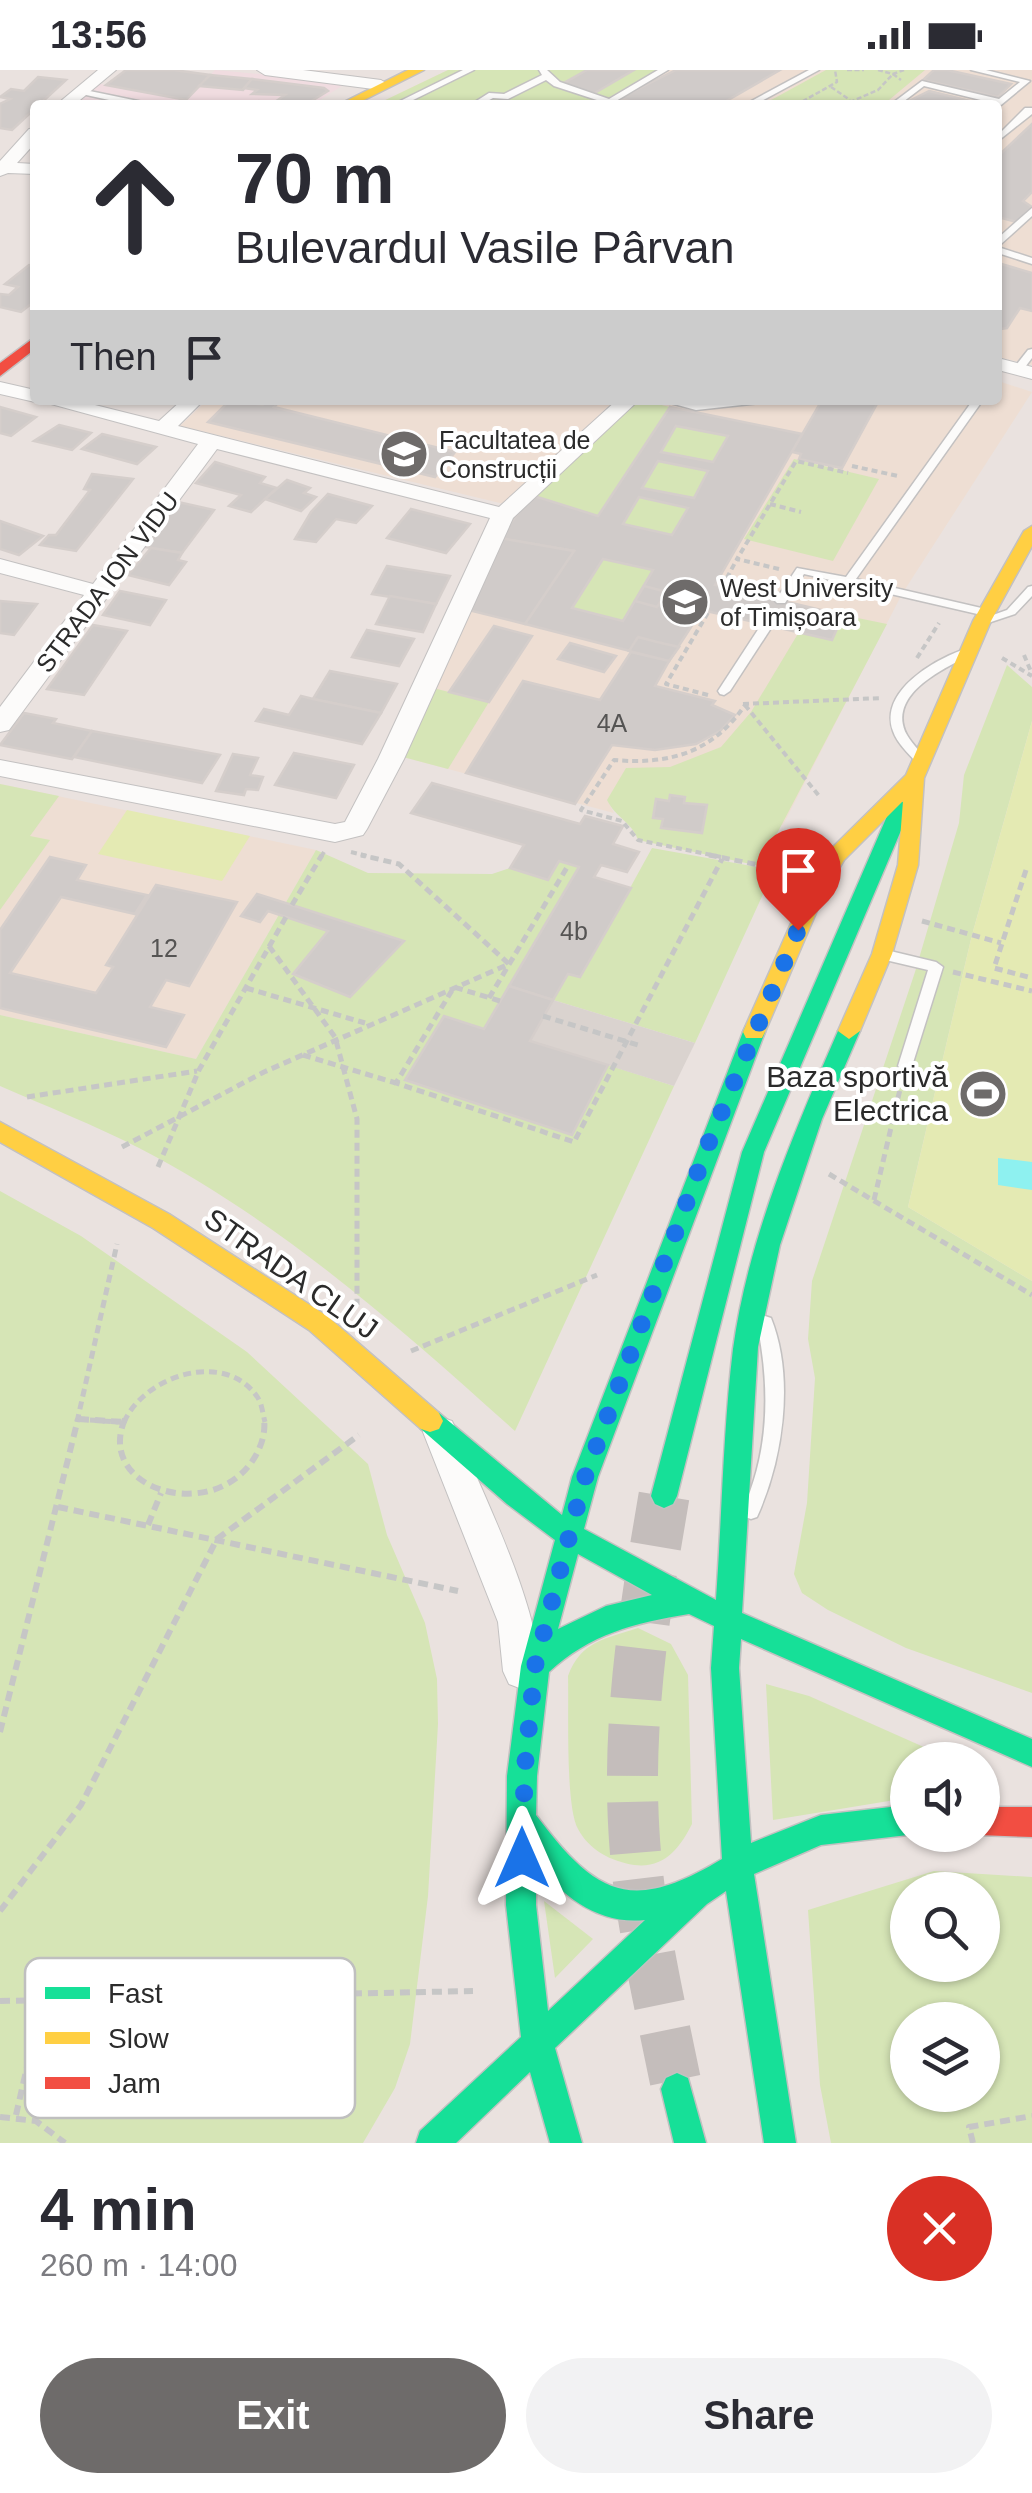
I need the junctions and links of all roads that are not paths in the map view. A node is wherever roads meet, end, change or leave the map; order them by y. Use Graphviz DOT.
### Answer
graph roads {
  1 [pos="108,70"];
  2 [pos="264,70"];
  3 [pos="418,70"];
  4 [pos="470,70"];
  5 [pos="664,70"];
  6 [pos="814,70"];
  7 [pos="975,70"];
  8 [pos="545,73"];
  9 [pos="382,86"];
  10 [pos="80,90"];
  11 [pos="69,100"];
  12 [pos="122,100"];
  13 [pos="354,100"];
  14 [pos="407,100"];
  15 [pos="506,100"];
  16 [pos="598,100"];
  17 [pos="611,100"];
  18 [pos="757,100"];
  19 [pos="900,100"];
  20 [pos="993,100"];
  21 [pos="1002,101"];
  22 [pos="1032,111"];
  23 [pos="1002,134"];
  24 [pos="30,138"];
  25 [pos="1,169"];
  26 [pos="30,169"];
  27 [pos="1032,211"];
  28 [pos="1002,238"];
  29 [pos="1002,251"];
  30 [pos="1032,261"];
  31 [pos="30,345"];
  32 [pos="0,371"];
  33 [pos="0,388"];
  34 [pos="30,395"];
  35 [pos="71,405"];
  36 [pos="189,405"];
  37 [pos="623,405"];
  38 [pos="690,405"];
  39 [pos="726,405"];
  40 [pos="974,405"];
  41 [pos="165,427"];
  42 [pos="214,439"];
  43 [pos="503,514"];
  44 [pos="1032,531"];
  45 [pos="0,566"];
  46 [pos="848,582"];
  47 [pos="1032,589"];
  48 [pos="98,592"];
  49 [pos="782,601"];
  50 [pos="984,616"];
  51 [pos="767,624"];
  52 [pos="969,652"];
  53 [pos="726,697"];
  54 [pos="0,724"];
  55 [pos="0,768"];
  56 [pos="918,769"];
  57 [pos="882,954"];
  58 [pos="905,1066"];
  59 [pos="0,1131"];
  60 [pos="756,1290"];
  61 [pos="439,1430"];
  62 [pos="664,1496"];
  63 [pos="572,1536"];
  64 [pos="732,1544"];
  65 [pos="690,1601"];
  66 [pos="728,1619"];
  67 [pos="535,1666"];
  68 [pos="528,1714"];
  69 [pos="1032,1753"];
  70 [pos="522,1819"];
  71 [pos="890,1819"];
  72 [pos="1000,1822"];
  73 [pos="1032,1822"];
  74 [pos="737,1864"];
  75 [pos="696,1893"];
  76 [pos="537,2041"];
  77 [pos="677,2089"];
  78 [pos="432,2143"];
  79 [pos="566,2143"];
  80 [pos="690,2143"];
  81 [pos="780,2143"];
  1 -- 10 [label="street"];
  2 -- 9 [label="street"];
  3 -- 9 [label="main road"];
  4 -- 14 [label="lane"];
  5 -- 17 [label="lane"];
  6 -- 18 [label="lane"];
  7 -- 21 [label="lane"];
  8 -- 15 [label="lane"];
  8 -- 16 [label="lane"];
  9 -- 13 [label="main road"];
  10 -- 11 [label="street"];
  10 -- 12 [label="lane"];
  19 -- 20 [label="lane"];
  22 -- 23 [label="lane"];
  24 -- 25 [label="street"];
  25 -- 26 [label="street"];
  27 -- 28 [label="lane"];
  29 -- 30 [label="lane"];
  31 -- 32 [label="main road"];
  33 -- 34 [label="street"];
  35 -- 41 [label="street"];
  36 -- 41 [label="street"];
  37 -- 43 [label="street"];
  38 -- 39 [label="lane"];
  40 -- 46 [label="lane"];
  41 -- 42 [label="street"];
  42 -- 43 [label="street"];
  42 -- 48 [label="street, STRADA ION VIDU"];
  43 -- 55 [label="street"];
  44 -- 50 [label="main road"];
  45 -- 48 [label="street"];
  46 -- 49 [label="lane"];
  46 -- 50 [label="lane"];
  47 -- 50 [label="lane"];
  48 -- 54 [label="street, STRADA ION VIDU"];
  50 -- 52 [label="main road"];
  51 -- 53 [label="lane"];
  52 -- 56 [label="main road"];
  52 -- 56 [label="lane"];
  56 -- 57 [label="main road"];
  56 -- 62 [label="main road"];
  56 -- 63 [label="main road"];
  57 -- 58 [label="lane"];
  57 -- 60 [label="main road"];
  59 -- 61 [label="main road, STRADA CLUJ"];
  60 -- 64 [label="main road"];
  60 -- 64 [label="lane"];
  61 -- 63 [label="main road, STRADA CLUJ"];
  61 -- 68 [label="street"];
  63 -- 65 [label="main road, STRADA CLUJ"];
  63 -- 67 [label="main road"];
  64 -- 66 [label="main road"];
  65 -- 66 [label="main road"];
  65 -- 67 [label="main road"];
  66 -- 69 [label="main road"];
  66 -- 74 [label="main road"];
  67 -- 68 [label="main road"];
  68 -- 70 [label="main road"];
  70 -- 75 [label="main road"];
  70 -- 76 [label="main road"];
  71 -- 74 [label="main road"];
  72 -- 73 [label="main road"];
  74 -- 75 [label="main road"];
  74 -- 81 [label="main road"];
  75 -- 76 [label="main road"];
  76 -- 78 [label="main road"];
  76 -- 79 [label="main road"];
  77 -- 80 [label="main road"];
}
